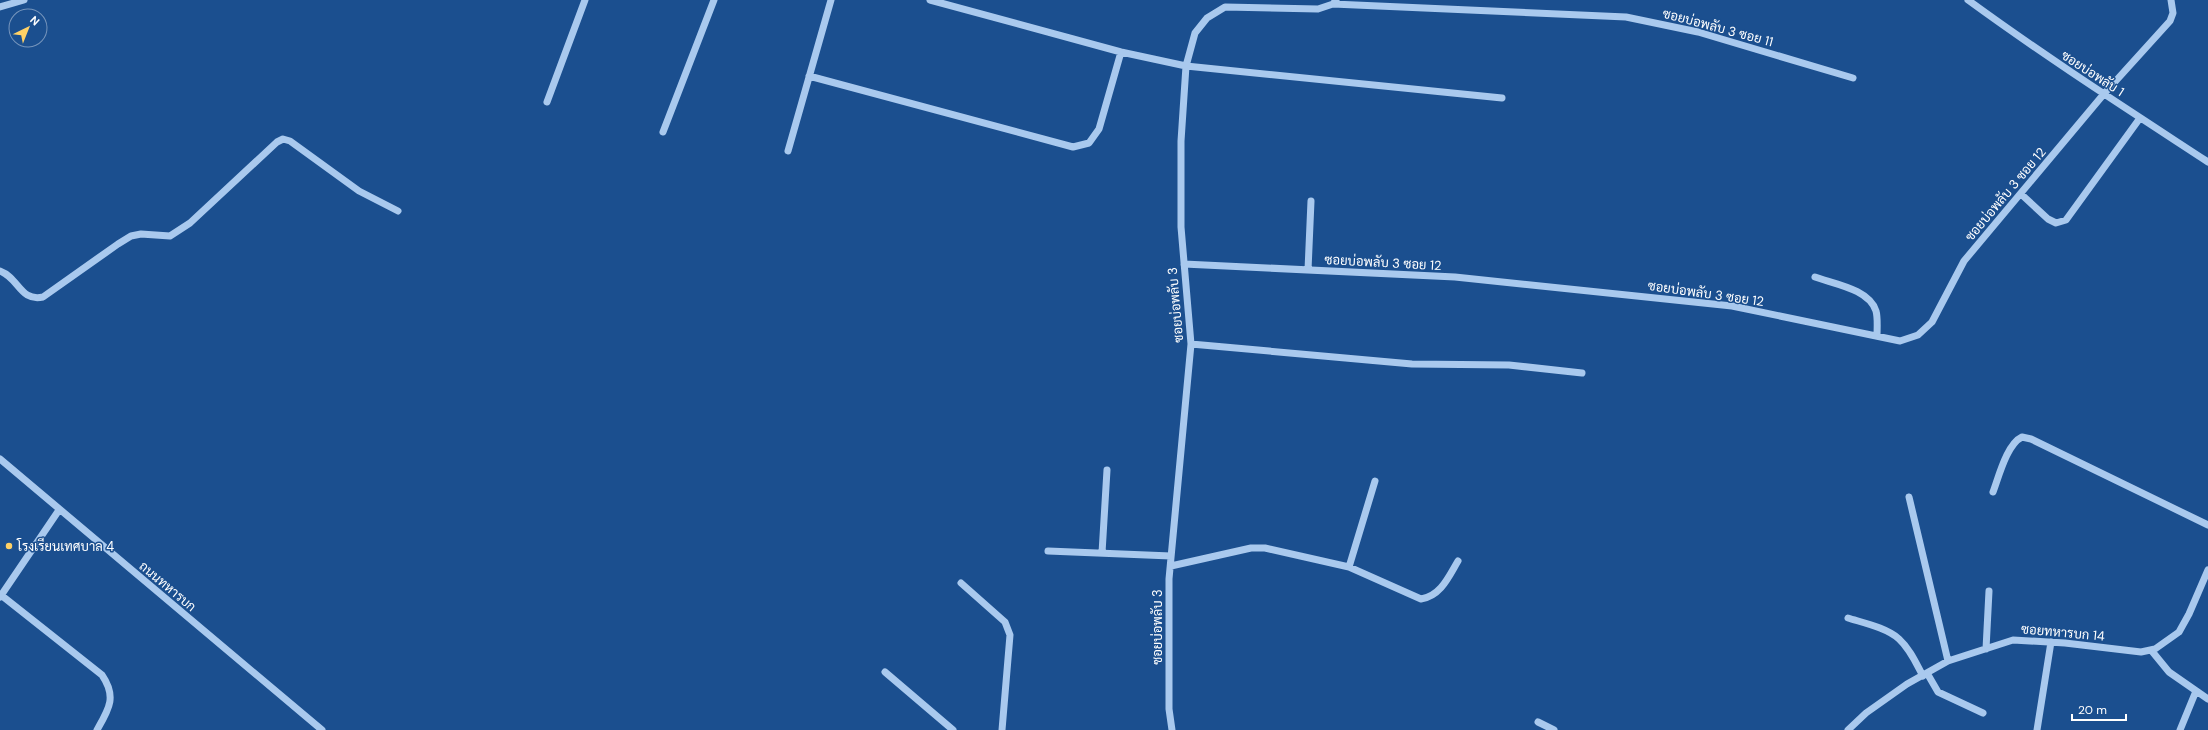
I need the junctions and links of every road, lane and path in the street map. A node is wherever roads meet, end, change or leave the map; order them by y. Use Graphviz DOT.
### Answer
graph roads {
  1 [pos="24,0"];
  2 [pos="585,0"];
  3 [pos="714,0"];
  4 [pos="831,0"];
  5 [pos="930,0"];
  6 [pos="1968,0"];
  7 [pos="2171,0"];
  8 [pos="1334,2"];
  9 [pos="0,7"];
  10 [pos="1121,52"];
  11 [pos="1186,66"];
  12 [pos="809,76"];
  13 [pos="1854,78"];
  14 [pos="2103,95"];
  15 [pos="1502,98"];
  16 [pos="547,102"];
  17 [pos="2140,118"];
  18 [pos="663,132"];
  19 [pos="788,151"];
  20 [pos="2208,162"];
  21 [pos="2020,194"];
  22 [pos="1311,201"];
  23 [pos="398,211"];
  24 [pos="1184,264"];
  25 [pos="1308,270"];
  26 [pos="0,271"];
  27 [pos="1815,277"];
  28 [pos="1877,336"];
  29 [pos="1191,344"];
  30 [pos="1582,373"];
  31 [pos="0,459"];
  32 [pos="1106,470"];
  33 [pos="1375,481"];
  34 [pos="1993,492"];
  35 [pos="1909,497"];
  36 [pos="59,510"];
  37 [pos="2208,525"];
  38 [pos="1048,551"];
  39 [pos="1102,553"];
  40 [pos="1171,556"];
  41 [pos="1458,561"];
  42 [pos="1171,566"];
  43 [pos="1349,567"];
  44 [pos="2208,570"];
  45 [pos="961,583"];
  46 [pos="1989,591"];
  47 [pos="1,596"];
  48 [pos="1848,618"];
  49 [pos="2050,642"];
  50 [pos="1986,648"];
  51 [pos="2151,650"];
  52 [pos="1948,661"];
  53 [pos="885,672"];
  54 [pos="1925,674"];
  55 [pos="2196,691"];
  56 [pos="2208,700"];
  57 [pos="1983,713"];
  58 [pos="1538,722"];
  59 [pos="97,730"];
  60 [pos="322,730"];
  61 [pos="953,730"];
  62 [pos="1002,730"];
  63 [pos="1172,730"];
  64 [pos="1554,730"];
  65 [pos="1848,730"];
  66 [pos="2037,730"];
  67 [pos="2180,730"];
  1 -- 9 [label="street"];
  2 -- 16 [label="street"];
  3 -- 18 [label="street"];
  4 -- 12 [label="street"];
  5 -- 10 [label="street"];
  6 -- 14 [label="street, ซอยบ่อพลับ 1"];
  7 -- 14 [label="street, ซอยบ่อพลับ 3 ซอย 12"];
  8 -- 11 [label="street, ซอยบ่อพลับ 3"];
  8 -- 13 [label="street, ซอยบ่อพลับ 3 ซอย 11"];
  10 -- 11 [label="street"];
  10 -- 12 [label="street"];
  11 -- 15 [label="street"];
  11 -- 24 [label="street, ซอยบ่อพลับ 3"];
  12 -- 19 [label="street"];
  14 -- 17 [label="street, ซอยบ่อพลับ 1"];
  14 -- 21 [label="street, ซอยบ่อพลับ 3 ซอย 12"];
  17 -- 20 [label="street, ซอยบ่อพลับ 1"];
  17 -- 21 [label="street"];
  21 -- 28 [label="street, ซอยบ่อพลับ 3 ซอย 12"];
  22 -- 25 [label="street"];
  23 -- 26 [label="street"];
  24 -- 25 [label="street, ซอยบ่อพลับ 3 ซอย 12"];
  24 -- 29 [label="street, ซอยบ่อพลับ 3"];
  25 -- 28 [label="street, ซอยบ่อพลับ 3 ซอย 12"];
  27 -- 28 [label="street"];
  29 -- 30 [label="street"];
  29 -- 40 [label="street, ซอยบ่อพลับ 3"];
  31 -- 36 [label="street, ถนนทหารบก"];
  32 -- 39 [label="street"];
  33 -- 43 [label="street"];
  34 -- 37 [label="street"];
  35 -- 52 [label="street"];
  36 -- 47 [label="street"];
  36 -- 60 [label="street, ถนนทหารบก"];
  38 -- 39 [label="street"];
  39 -- 40 [label="street"];
  40 -- 42 [label="street, ซอยบ่อพลับ 3"];
  41 -- 43 [label="street"];
  42 -- 43 [label="street"];
  42 -- 63 [label="street, ซอยบ่อพลับ 3"];
  44 -- 51 [label="street, ซอยทหารบก 14"];
  45 -- 62 [label="street"];
  46 -- 50 [label="street"];
  47 -- 59 [label="street"];
  48 -- 54 [label="street"];
  49 -- 50 [label="street, ซอยทหารบก 14"];
  49 -- 51 [label="street, ซอยทหารบก 14"];
  49 -- 66 [label="street"];
  50 -- 52 [label="street, ซอยทหารบก 14"];
  51 -- 55 [label="street"];
  52 -- 54 [label="street, ซอยทหารบก 14"];
  53 -- 61 [label="street"];
  54 -- 57 [label="street"];
  54 -- 65 [label="street, ซอยทหารบก 14"];
  55 -- 56 [label="street"];
  55 -- 67 [label="street"];
  58 -- 64 [label="street"];
}
